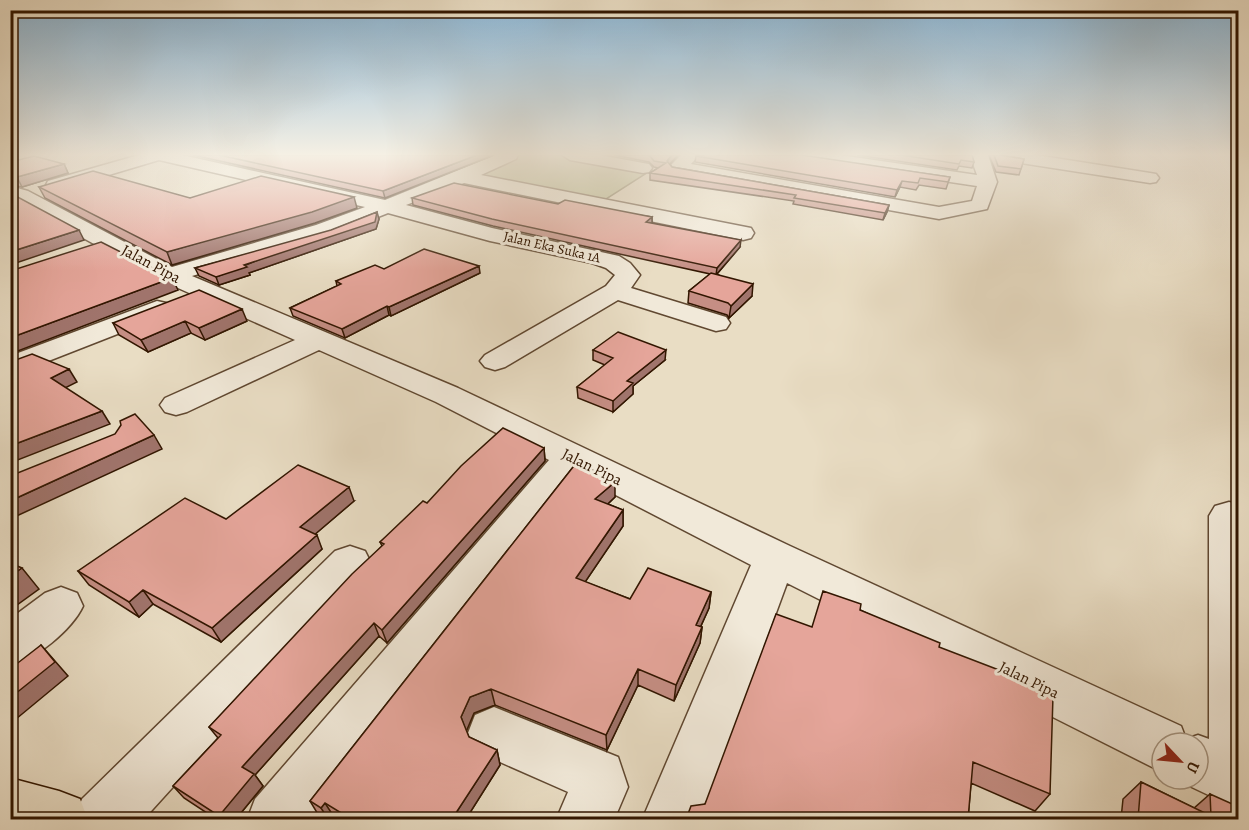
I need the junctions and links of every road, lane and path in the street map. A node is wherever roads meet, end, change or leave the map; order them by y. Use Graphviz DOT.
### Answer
graph roads {
  1 [pos="331,194"];
  2 [pos="418,194"];
  3 [pos="546,194"];
  4 [pos="830,194"];
  5 [pos="983,194"];
  6 [pos="14,195"];
  7 [pos="386,206"];
  8 [pos="743,233"];
  9 [pos="169,275"];
  10 [pos="203,291"];
  11 [pos="615,291"];
  12 [pos="716,322"];
  13 [pos="318,340"];
  14 [pos="495,361"];
  15 [pos="10,367"];
  16 [pos="176,405"];
  17 [pos="572,457"];
  18 [pos="1229,516"];
  19 [pos="775,558"];
  20 [pos="350,563"];
  21 [pos="61,606"];
  22 [pos="10,646"];
  23 [pos="494,733"];
  24 [pos="1150,738"];
  25 [pos="1225,775"];
  26 [pos="10,807"];
  27 [pos="59,819"];
  28 [pos="103,819"];
  29 [pos="276,819"];
  30 [pos="585,819"];
  31 [pos="671,819"];
  1 -- 7 [label="street"];
  2 -- 7 [label="street"];
  3 -- 8 [label="street"];
  4 -- 5 [label="street"];
  6 -- 9 [label="street, Jalan Pipa"];
  7 -- 9 [label="street"];
  7 -- 11 [label="street, Jalan Eka Suka 1A"];
  9 -- 10 [label="street, Jalan Pipa"];
  10 -- 13 [label="street, Jalan Pipa"];
  10 -- 15 [label="street"];
  11 -- 12 [label="street"];
  11 -- 14 [label="street"];
  13 -- 16 [label="street"];
  13 -- 17 [label="street, Jalan Pipa"];
  17 -- 19 [label="street, Jalan Pipa"];
  17 -- 29 [label="street"];
  18 -- 25 [label="street"];
  19 -- 24 [label="street, Jalan Pipa"];
  19 -- 31 [label="street"];
  20 -- 28 [label="street"];
  21 -- 22 [label="street"];
  23 -- 30 [label="street"];
  26 -- 27 [label="main road"];
}
